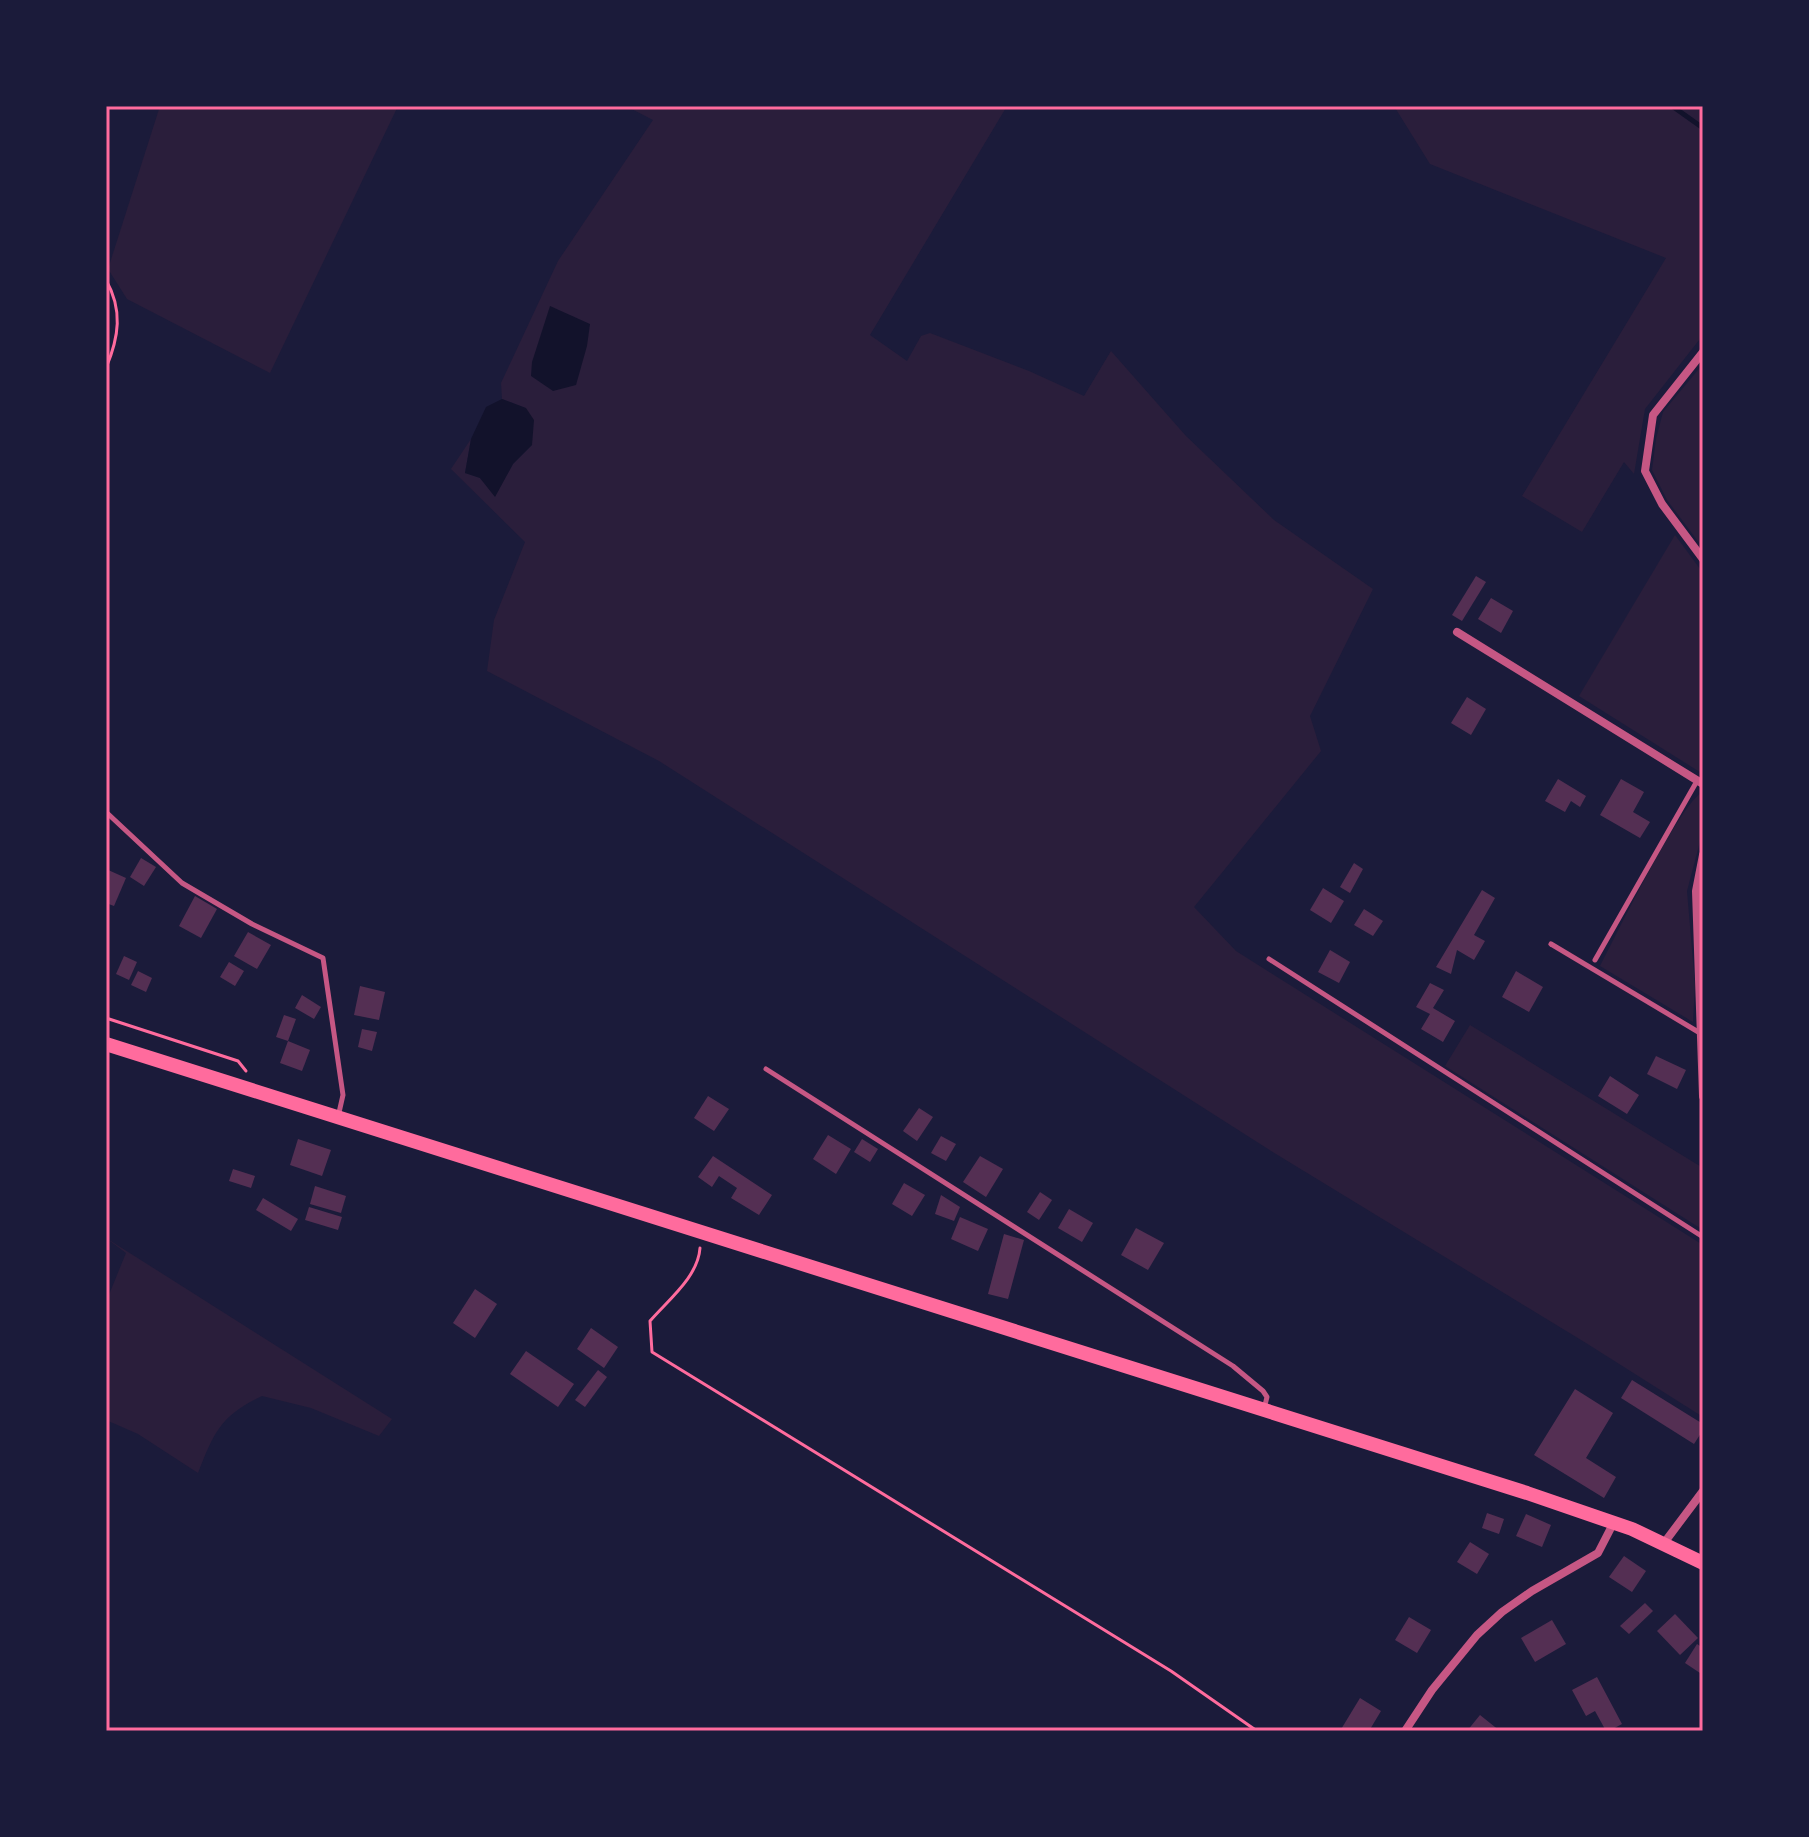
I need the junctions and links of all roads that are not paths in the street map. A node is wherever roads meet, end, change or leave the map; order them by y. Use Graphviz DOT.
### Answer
graph roads {
  1 [pos="1703,352"];
  2 [pos="1703,559"];
  3 [pos="1457,632"];
  4 [pos="1700,782"];
  5 [pos="106,812"];
  6 [pos="1703,855"];
  7 [pos="1551,944"];
  8 [pos="1269,959"];
  9 [pos="1595,960"];
  10 [pos="1700,1033"];
  11 [pos="106,1044"];
  12 [pos="766,1069"];
  13 [pos="1703,1096"];
  14 [pos="338,1118"];
  15 [pos="1703,1237"];
  16 [pos="1264,1410"];
  17 [pos="1703,1491"];
  18 [pos="1614,1522"];
  19 [pos="1664,1543"];
  20 [pos="1703,1563"];
  21 [pos="1405,1731"];
  1 -- 2 [label="street"];
  3 -- 4 [label="street"];
  4 -- 9 [label="lane"];
  5 -- 14 [label="lane"];
  6 -- 10 [label="street"];
  7 -- 10 [label="lane"];
  8 -- 15 [label="lane"];
  10 -- 13 [label="street"];
  11 -- 14 [label="main road"];
  12 -- 16 [label="lane"];
  14 -- 16 [label="main road"];
  16 -- 18 [label="main road"];
  17 -- 19 [label="street"];
  18 -- 19 [label="main road"];
  18 -- 21 [label="street"];
  19 -- 20 [label="main road"];
}
